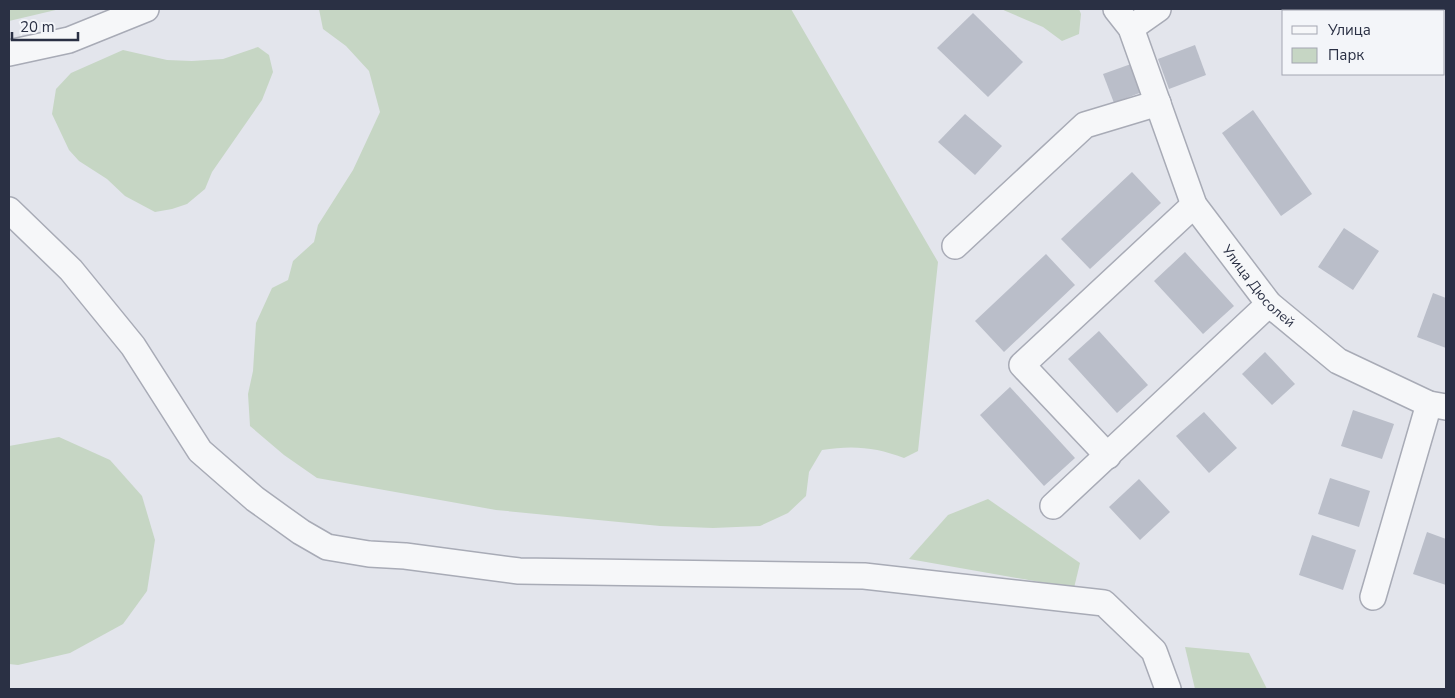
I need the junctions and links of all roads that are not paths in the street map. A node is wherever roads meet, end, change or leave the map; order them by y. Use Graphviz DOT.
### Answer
graph roads {
  1 [pos="146,9"];
  2 [pos="1158,9"];
  3 [pos="1124,18"];
  4 [pos="9,53"];
  5 [pos="1156,96"];
  6 [pos="1194,205"];
  7 [pos="9,210"];
  8 [pos="955,246"];
  9 [pos="1269,304"];
  10 [pos="1438,406"];
  11 [pos="1108,456"];
  12 [pos="1054,506"];
  13 [pos="1373,597"];
  14 [pos="1168,689"];
  1 -- 4 [label="street"];
  2 -- 3 [label="street"];
  3 -- 5 [label="street, Улица Дюсолей"];
  5 -- 6 [label="street, Улица Дюсолей"];
  5 -- 8 [label="street"];
  6 -- 9 [label="street, Улица Дюсолей"];
  6 -- 11 [label="street"];
  7 -- 14 [label="street"];
  9 -- 10 [label="street, Улица Дюсолей"];
  9 -- 11 [label="street"];
  10 -- 13 [label="street"];
  11 -- 12 [label="street"];
}
